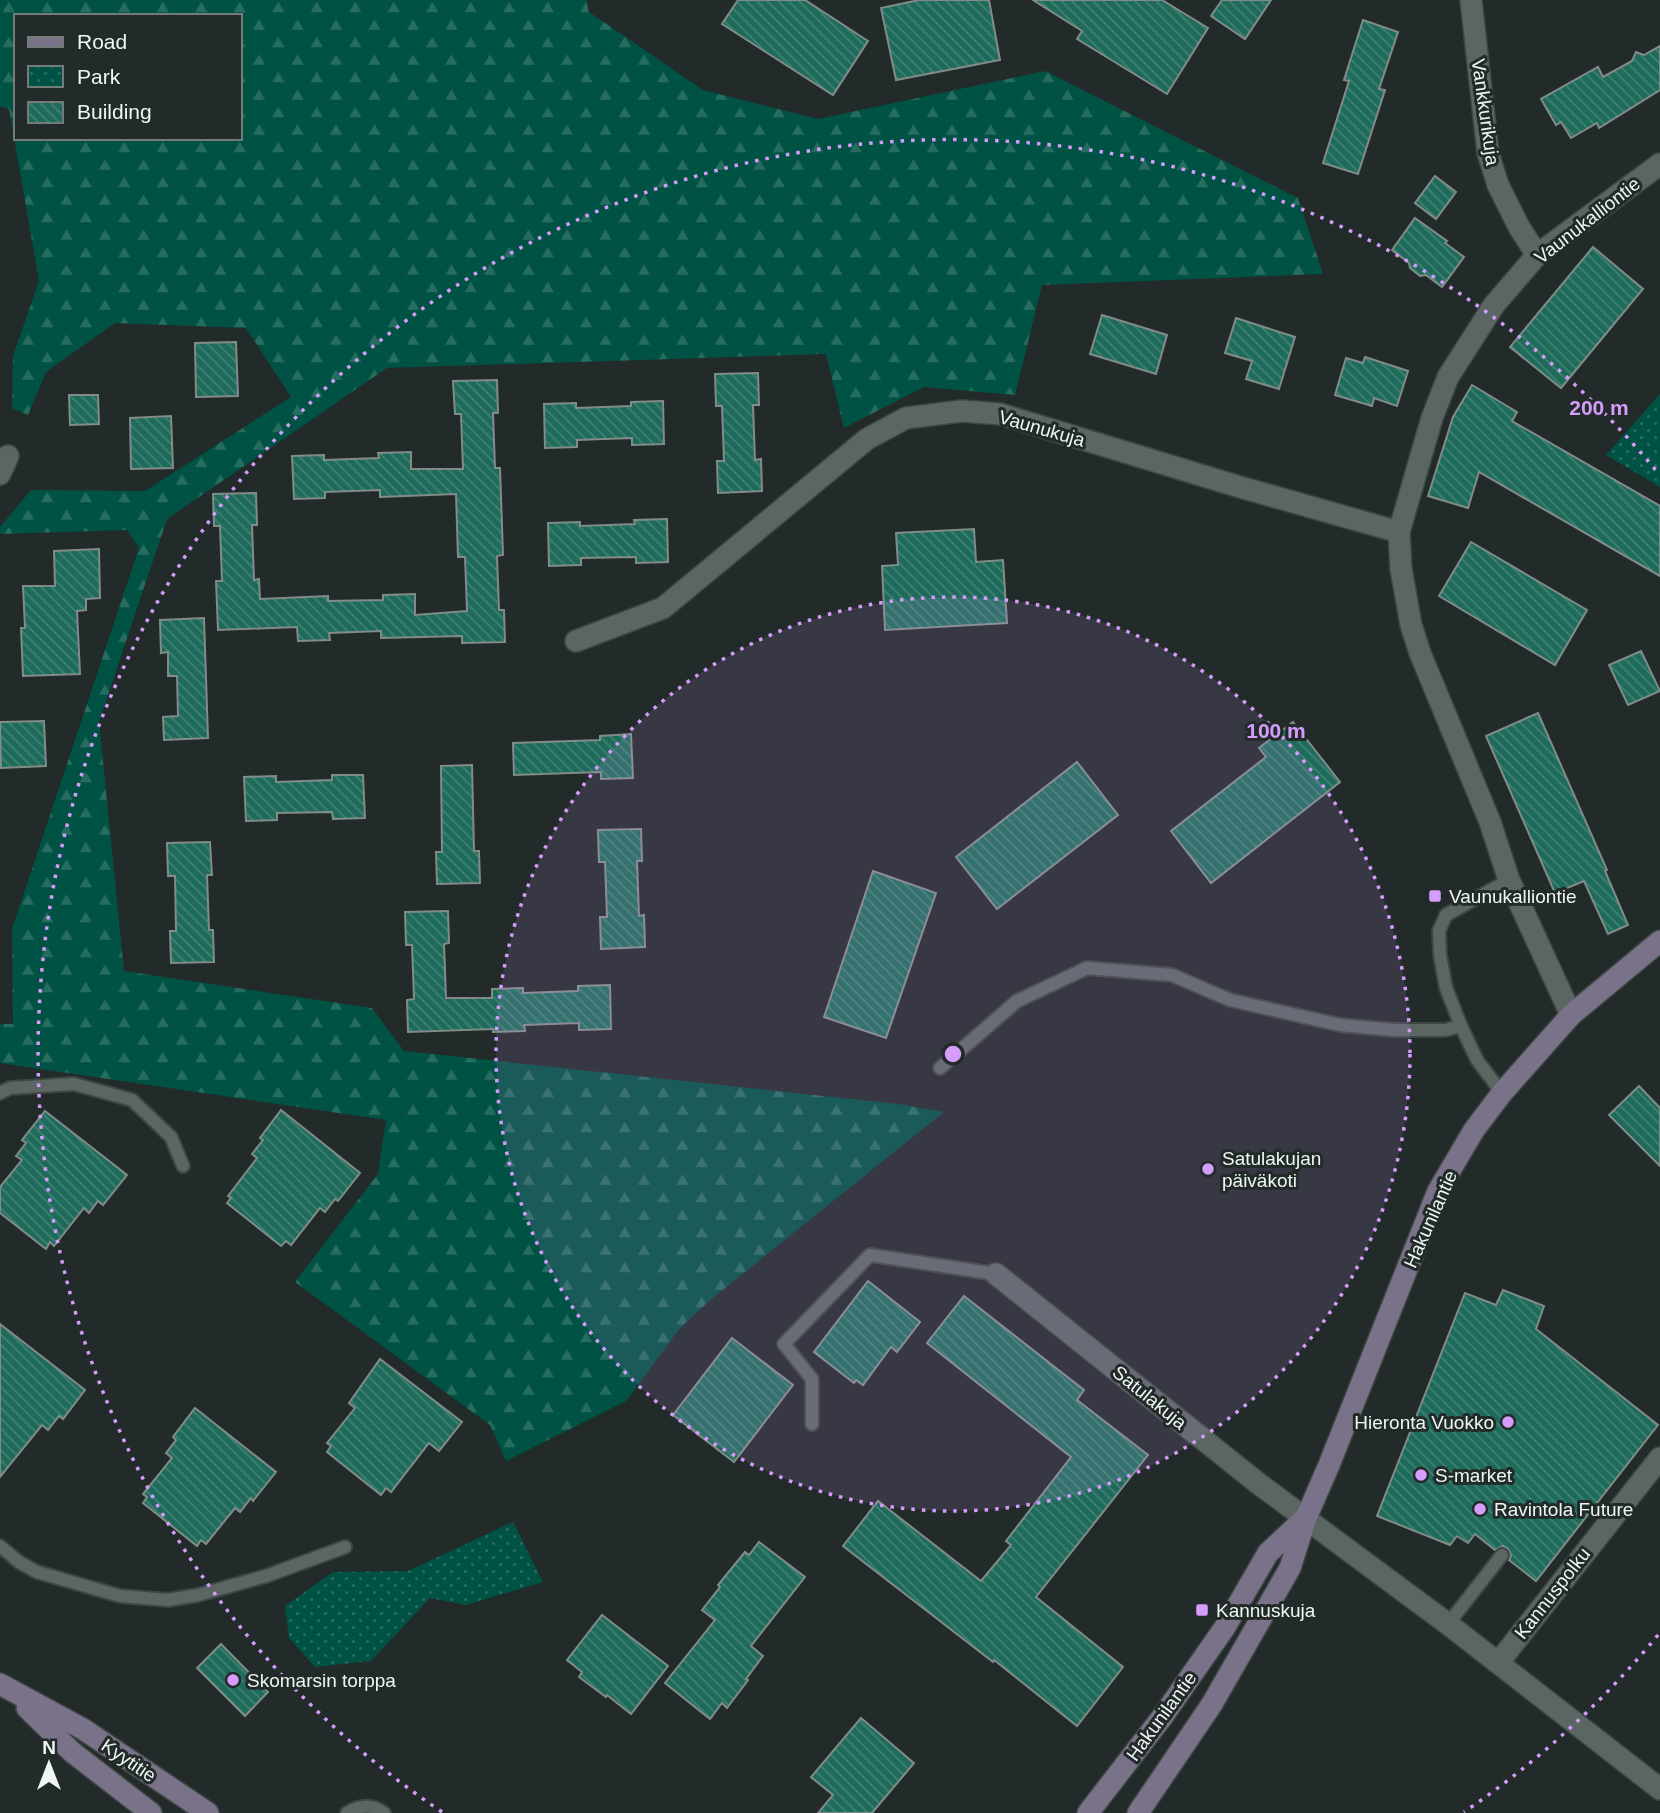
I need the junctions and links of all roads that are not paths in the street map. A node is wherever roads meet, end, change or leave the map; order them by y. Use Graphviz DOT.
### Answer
graph roads {
  1 [pos="1471,0"];
  2 [pos="1660,164"];
  3 [pos="1537,255"];
  4 [pos="1399,532"];
  5 [pos="576,641"];
  6 [pos="1509,880"];
  7 [pos="1660,941"];
  8 [pos="1571,1015"];
  9 [pos="1461,1026"];
  10 [pos="940,1068"];
  11 [pos="0,1093"];
  12 [pos="1502,1093"];
  13 [pos="183,1166"];
  14 [pos="996,1274"];
  15 [pos="812,1424"];
  16 [pos="1660,1458"];
  17 [pos="1306,1518"];
  18 [pos="0,1546"];
  19 [pos="345,1547"];
  20 [pos="1502,1555"];
  21 [pos="1448,1624"];
  22 [pos="1498,1663"];
  23 [pos="6,1688"];
  24 [pos="1660,1789"];
  25 [pos="151,1813"];
  26 [pos="208,1813"];
  27 [pos="347,1813"];
  28 [pos="384,1813"];
  29 [pos="1088,1813"];
  30 [pos="1138,1813"];
  1 -- 3 [label="street, Vankkurikuja"];
  2 -- 3 [label="street, Vaunukalliontie"];
  3 -- 4 [label="street, Vaunukalliontie"];
  4 -- 5 [label="street, Vaunukuja"];
  4 -- 6 [label="street, Vaunukalliontie"];
  6 -- 8 [label="street, Vaunukalliontie"];
  6 -- 9 [label="lane"];
  7 -- 8 [label="main road, Hakunilantie"];
  8 -- 12 [label="main road, Hakunilantie"];
  9 -- 10 [label="lane"];
  9 -- 12 [label="lane"];
  11 -- 13 [label="lane"];
  12 -- 17 [label="main road, Hakunilantie"];
  14 -- 15 [label="lane"];
  14 -- 17 [label="street, Satulakuja"];
  16 -- 22 [label="street, Kannuspolku"];
  17 -- 21 [label="street"];
  17 -- 29 [label="main road, Hakunilantie"];
  17 -- 30 [label="main road, Hakunilantie"];
  18 -- 19 [label="lane"];
  20 -- 21 [label="lane"];
  21 -- 22 [label="street"];
  22 -- 24 [label="street"];
  23 -- 25 [label="main road, Kyytitie"];
  23 -- 26 [label="main road, Kyytitie"];
  27 -- 28 [label="lane"];
}
